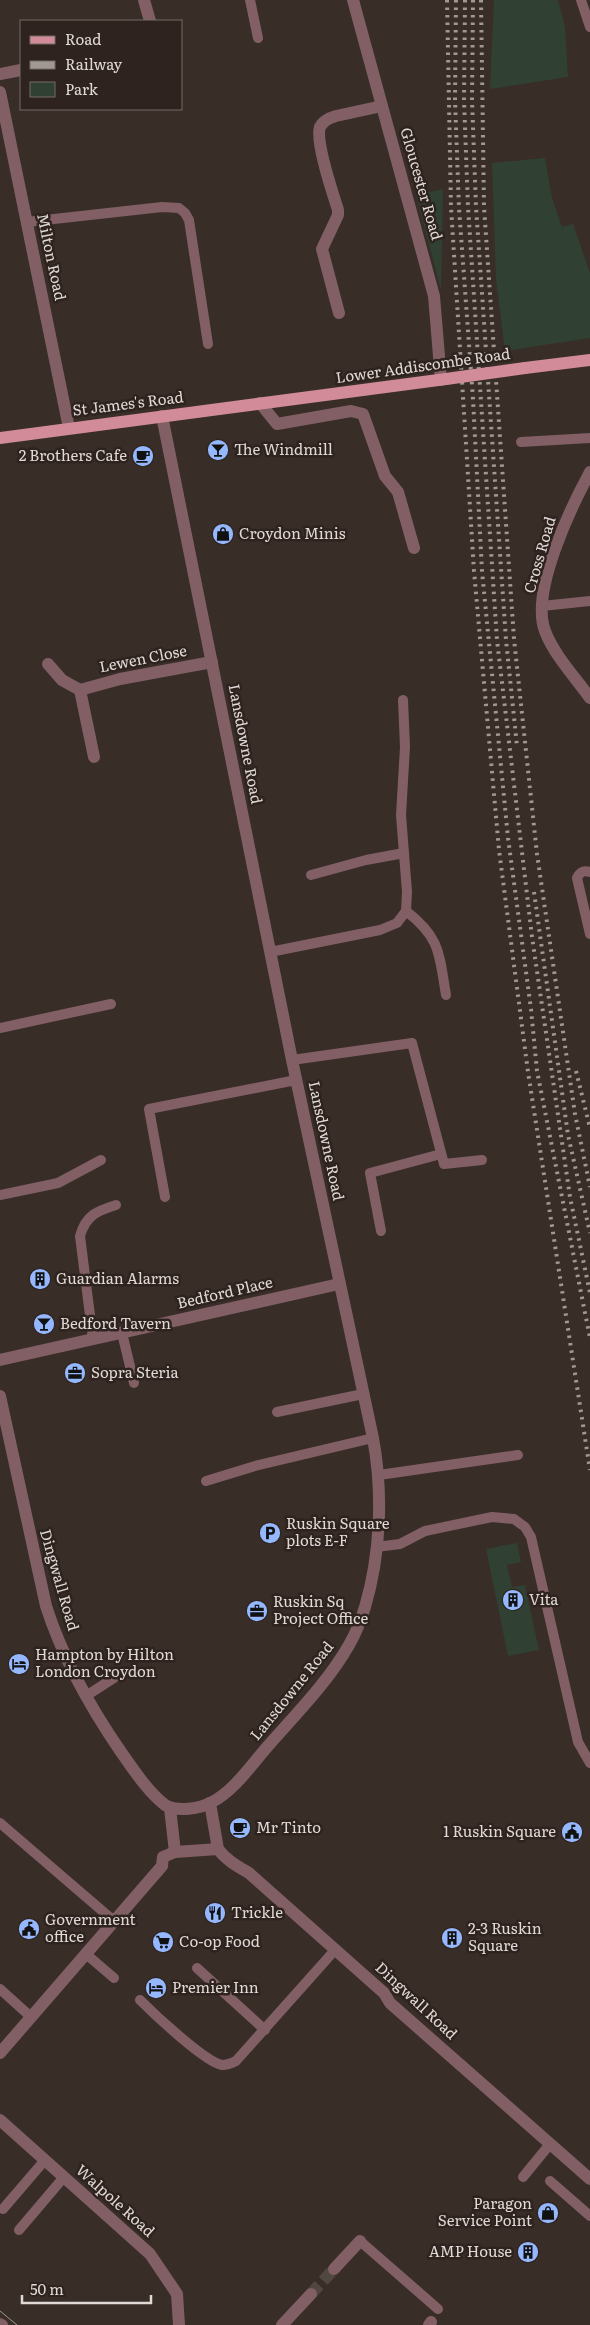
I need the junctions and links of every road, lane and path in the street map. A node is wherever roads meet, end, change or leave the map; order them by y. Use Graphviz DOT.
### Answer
graph roads {
  1 [pos="144,0"];
  2 [pos="250,0"];
  3 [pos="353,0"];
  4 [pos="581,0"];
  5 [pos="150,20"];
  6 [pos="590,27"];
  7 [pos="258,38"];
  8 [pos="20,70"];
  9 [pos="0,74"];
  10 [pos="0,92"];
  11 [pos="382,106"];
  12 [pos="27,222"];
  13 [pos="338,313"];
  14 [pos="208,344"];
  15 [pos="590,360"];
  16 [pos="444,380"];
  17 [pos="260,403"];
  18 [pos="162,416"];
  19 [pos="69,428"];
  20 [pos="0,438"];
  21 [pos="590,438"];
  22 [pos="521,442"];
  23 [pos="590,472"];
  24 [pos="414,548"];
  25 [pos="590,601"];
  26 [pos="542,606"];
  27 [pos="212,662"];
  28 [pos="48,664"];
  29 [pos="80,690"];
  30 [pos="590,698"];
  31 [pos="404,700"];
  32 [pos="94,757"];
  33 [pos="404,853"];
  34 [pos="590,872"];
  35 [pos="311,875"];
  36 [pos="406,911"];
  37 [pos="590,934"];
  38 [pos="270,952"];
  39 [pos="446,995"];
  40 [pos="111,1004"];
  41 [pos="0,1028"];
  42 [pos="292,1060"];
  43 [pos="296,1080"];
  44 [pos="441,1154"];
  45 [pos="101,1160"];
  46 [pos="482,1160"];
  47 [pos="0,1195"];
  48 [pos="165,1197"];
  49 [pos="116,1205"];
  50 [pos="382,1231"];
  51 [pos="339,1284"];
  52 [pos="122,1333"];
  53 [pos="93,1339"];
  54 [pos="0,1360"];
  55 [pos="134,1383"];
  56 [pos="363,1394"];
  57 [pos="0,1396"];
  58 [pos="277,1412"];
  59 [pos="373,1438"];
  60 [pos="518,1455"];
  61 [pos="6,1456"];
  62 [pos="379,1475"];
  63 [pos="206,1481"];
  64 [pos="376,1547"];
  65 [pos="120,1674"];
  66 [pos="86,1696"];
  67 [pos="590,1763"];
  68 [pos="210,1803"];
  69 [pos="170,1808"];
  70 [pos="0,1823"];
  71 [pos="218,1849"];
  72 [pos="175,1852"];
  73 [pos="114,1921"];
  74 [pos="335,1950"];
  75 [pos="86,1954"];
  76 [pos="198,1968"];
  77 [pos="114,1978"];
  78 [pos="0,1989"];
  79 [pos="140,2000"];
  80 [pos="31,2016"];
  81 [pos="265,2030"];
  82 [pos="0,2053"];
  83 [pos="0,2120"];
  84 [pos="550,2144"];
  85 [pos="45,2160"];
  86 [pos="64,2177"];
  87 [pos="523,2177"];
  88 [pos="590,2179"];
  89 [pos="550,2181"];
  90 [pos="4,2209"];
  91 [pos="590,2216"];
  92 [pos="19,2230"];
  93 [pos="360,2241"];
  94 [pos="334,2268"];
  95 [pos="310,2294"];
  96 [pos="438,2309"];
  97 [pos="179,2325"];
  98 [pos="282,2325"];
  1 -- 5 [label="street"];
  2 -- 7 [label="lane"];
  3 -- 11 [label="street, Gloucester Road"];
  4 -- 6 [label="lane"];
  8 -- 9 [label="street"];
  10 -- 12 [label="street, Milton Road"];
  11 -- 13 [label="street"];
  11 -- 16 [label="street, Gloucester Road"];
  12 -- 14 [label="lane"];
  12 -- 19 [label="street, Milton Road"];
  15 -- 16 [label="main road, Lower Addiscombe Road, bridge"];
  16 -- 17 [label="main road, Lower Addiscombe Road"];
  17 -- 18 [label="main road, St James's Road"];
  17 -- 24 [label="street"];
  18 -- 19 [label="main road, St James's Road"];
  18 -- 27 [label="street, Lansdowne Road"];
  19 -- 20 [label="main road, St James's Road"];
  21 -- 22 [label="lane"];
  23 -- 26 [label="street, Cross Road"];
  25 -- 26 [label="lane"];
  26 -- 30 [label="street, Cross Road"];
  27 -- 29 [label="street, Lewen Close"];
  27 -- 38 [label="street, Lansdowne Road"];
  28 -- 29 [label="street"];
  29 -- 32 [label="street"];
  31 -- 33 [label="lane"];
  33 -- 35 [label="lane"];
  33 -- 36 [label="lane"];
  34 -- 37 [label="lane"];
  36 -- 38 [label="lane"];
  36 -- 39 [label="lane"];
  38 -- 42 [label="street, Lansdowne Road"];
  40 -- 41 [label="lane"];
  42 -- 43 [label="street, Lansdowne Road"];
  42 -- 44 [label="lane"];
  43 -- 48 [label="lane"];
  43 -- 51 [label="street, Lansdowne Road"];
  44 -- 46 [label="lane"];
  44 -- 50 [label="lane"];
  45 -- 47 [label="lane"];
  49 -- 53 [label="lane"];
  51 -- 52 [label="street, Bedford Place"];
  51 -- 56 [label="street, Lansdowne Road"];
  52 -- 53 [label="street, Bedford Place"];
  52 -- 55 [label="lane"];
  53 -- 54 [label="street, Bedford Place"];
  56 -- 58 [label="lane"];
  56 -- 59 [label="street, Lansdowne Road"];
  57 -- 61 [label="street, Dingwall Road"];
  59 -- 62 [label="street, Lansdowne Road"];
  59 -- 63 [label="lane"];
  60 -- 62 [label="lane"];
  61 -- 66 [label="street, Dingwall Road"];
  62 -- 64 [label="street, Lansdowne Road"];
  64 -- 67 [label="lane"];
  64 -- 68 [label="street, Lansdowne Road"];
  65 -- 66 [label="lane"];
  66 -- 69 [label="street, Dingwall Road"];
  68 -- 69 [label="street, Lansdowne Road"];
  68 -- 71 [label="street"];
  69 -- 72 [label="street"];
  70 -- 73 [label="lane"];
  71 -- 72 [label="street"];
  71 -- 74 [label="street, Dingwall Road"];
  72 -- 73 [label="street"];
  73 -- 75 [label="street"];
  74 -- 81 [label="lane"];
  74 -- 84 [label="street, Dingwall Road"];
  75 -- 77 [label="lane"];
  75 -- 80 [label="street"];
  76 -- 81 [label="lane"];
  78 -- 80 [label="lane"];
  79 -- 81 [label="lane"];
  80 -- 82 [label="street"];
  83 -- 85 [label="street, Walpole Road"];
  84 -- 87 [label="lane"];
  84 -- 88 [label="street, Dingwall Road"];
  85 -- 86 [label="street, Walpole Road"];
  85 -- 90 [label="lane"];
  86 -- 92 [label="lane"];
  86 -- 97 [label="street, Walpole Road"];
  89 -- 91 [label="lane"];
  93 -- 94 [label="street"];
  93 -- 96 [label="lane"];
  95 -- 98 [label="street"];
}
